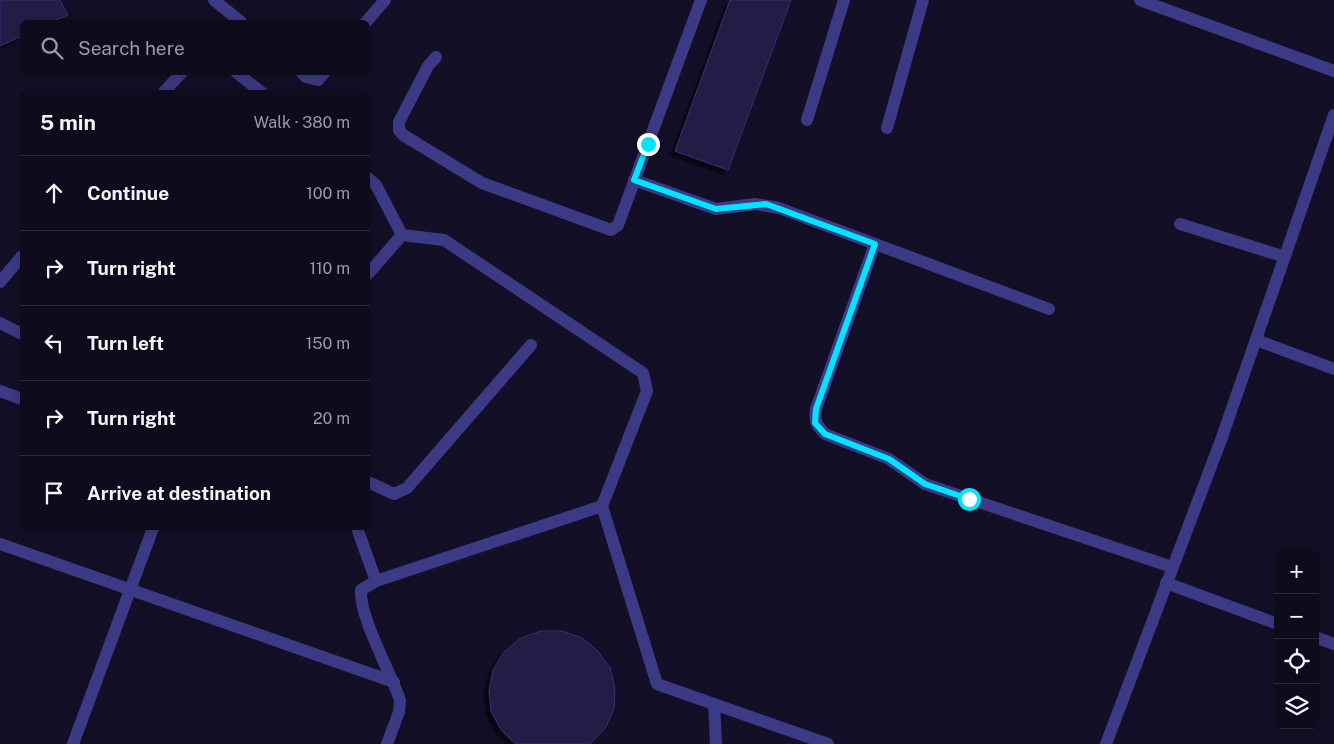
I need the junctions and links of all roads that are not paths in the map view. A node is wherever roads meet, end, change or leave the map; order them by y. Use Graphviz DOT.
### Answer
graph roads {
  1 [pos="214,0"];
  2 [pos="385,0"];
  3 [pos="701,0"];
  4 [pos="844,0"];
  5 [pos="923,0"];
  6 [pos="1140,0"];
  7 [pos="239,20"];
  8 [pos="368,20"];
  9 [pos="436,57"];
  10 [pos="1334,71"];
  11 [pos="179,75"];
  12 [pos="240,75"];
  13 [pos="304,75"];
  14 [pos="322,75"];
  15 [pos="166,90"];
  16 [pos="258,90"];
  17 [pos="1334,115"];
  18 [pos="807,120"];
  19 [pos="887,128"];
  20 [pos="370,180"];
  21 [pos="634,180"];
  22 [pos="1180,224"];
  23 [pos="402,235"];
  24 [pos="875,244"];
  25 [pos="1285,257"];
  26 [pos="20,258"];
  27 [pos="370,272"];
  28 [pos="0,282"];
  29 [pos="1049,309"];
  30 [pos="0,324"];
  31 [pos="20,333"];
  32 [pos="1256,340"];
  33 [pos="531,345"];
  34 [pos="1334,369"];
  35 [pos="0,391"];
  36 [pos="20,398"];
  37 [pos="370,483"];
  38 [pos="602,506"];
  39 [pos="151,530"];
  40 [pos="359,530"];
  41 [pos="0,544"];
  42 [pos="1172,567"];
  43 [pos="376,581"];
  44 [pos="1166,583"];
  45 [pos="130,590"];
  46 [pos="1274,623"];
  47 [pos="1319,638"];
  48 [pos="1334,644"];
  49 [pos="394,682"];
  50 [pos="714,704"];
  51 [pos="73,744"];
  52 [pos="387,744"];
  53 [pos="716,744"];
  54 [pos="828,744"];
  55 [pos="1106,744"];
  1 -- 7 [label="lane"];
  2 -- 8 [label="lane"];
  3 -- 21 [label="lane"];
  4 -- 18 [label="lane"];
  5 -- 19 [label="lane"];
  6 -- 10 [label="lane"];
  9 -- 21 [label="lane"];
  11 -- 15 [label="lane"];
  12 -- 16 [label="lane"];
  13 -- 14 [label="lane"];
  17 -- 25 [label="lane"];
  20 -- 23 [label="lane"];
  21 -- 24 [label="lane"];
  22 -- 25 [label="lane"];
  23 -- 27 [label="lane"];
  23 -- 38 [label="lane"];
  24 -- 29 [label="lane"];
  24 -- 42 [label="lane"];
  25 -- 32 [label="lane"];
  26 -- 28 [label="lane"];
  30 -- 31 [label="lane"];
  32 -- 34 [label="lane"];
  32 -- 42 [label="lane"];
  33 -- 37 [label="lane"];
  35 -- 36 [label="lane"];
  38 -- 43 [label="lane"];
  38 -- 50 [label="lane"];
  39 -- 45 [label="lane"];
  40 -- 43 [label="lane"];
  41 -- 45 [label="lane"];
  42 -- 44 [label="lane"];
  43 -- 49 [label="lane"];
  44 -- 46 [label="lane"];
  44 -- 55 [label="lane"];
  45 -- 49 [label="lane"];
  45 -- 51 [label="lane"];
  47 -- 48 [label="lane"];
  49 -- 52 [label="lane"];
  50 -- 53 [label="lane"];
  50 -- 54 [label="lane"];
}
